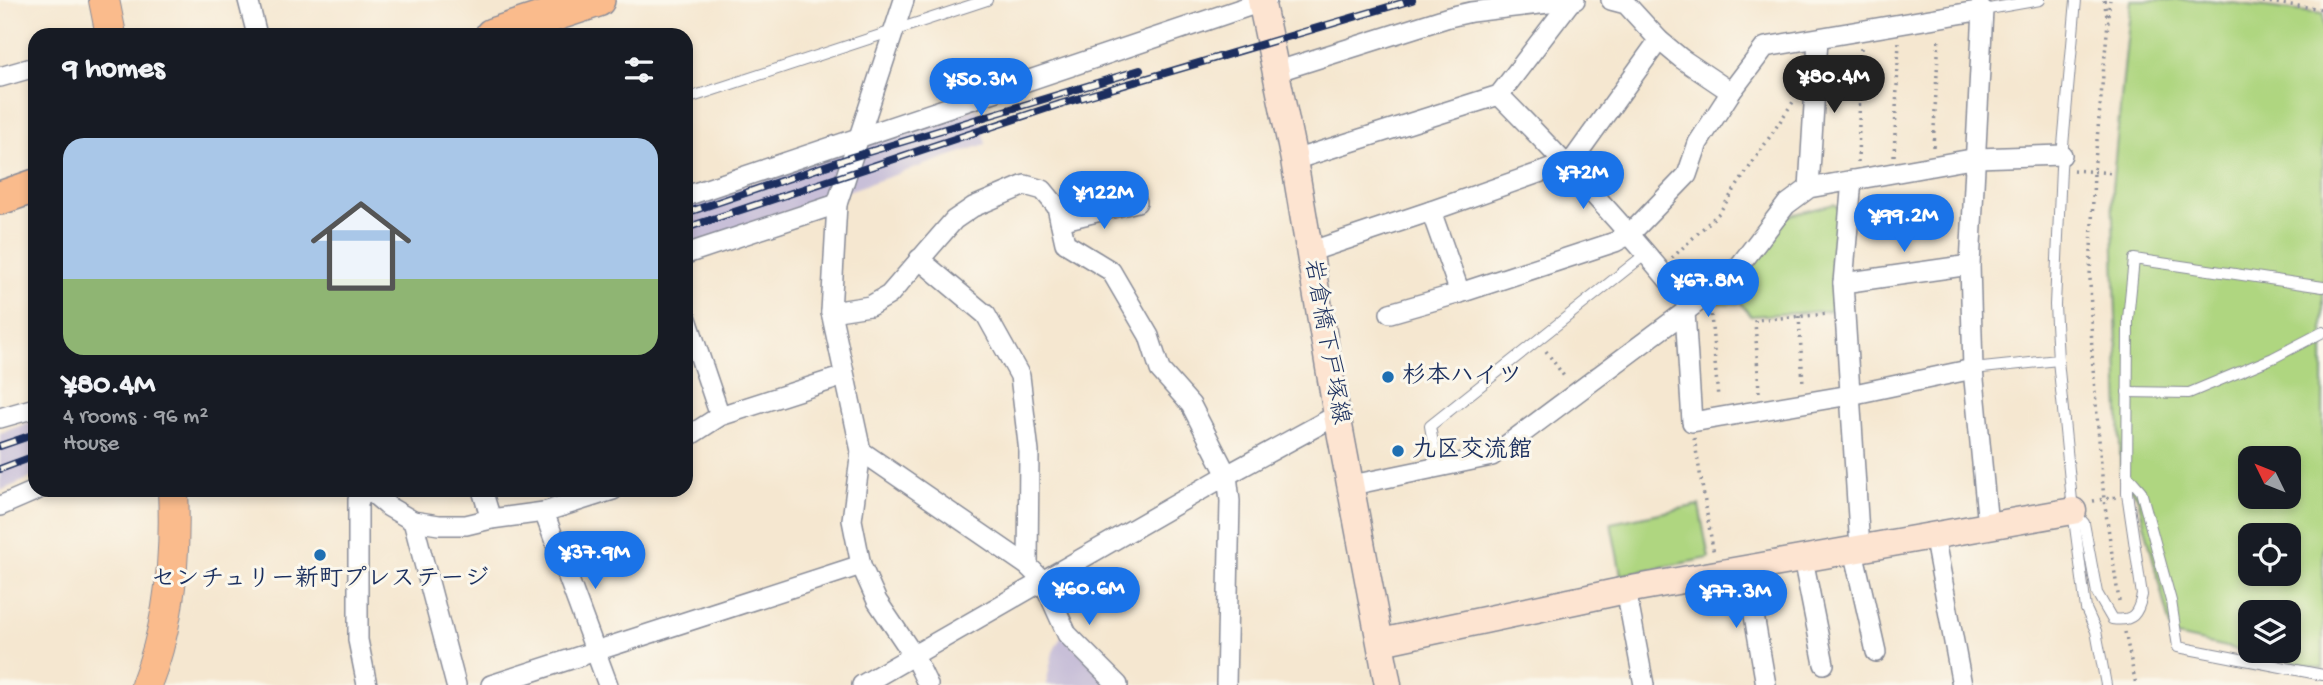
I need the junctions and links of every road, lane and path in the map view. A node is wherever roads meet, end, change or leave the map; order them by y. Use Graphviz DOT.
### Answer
graph roads {
  1 [pos="104,0"];
  2 [pos="248,0"];
  3 [pos="598,0"];
  4 [pos="904,0"];
  5 [pos="987,0"];
  6 [pos="1573,0"];
  7 [pos="1611,0"];
  8 [pos="2040,0"];
  9 [pos="2076,0"];
  10 [pos="2104,0"];
  11 [pos="2110,0"];
  12 [pos="2249,0"];
  13 [pos="1263,1"];
  14 [pos="2323,9"];
  15 [pos="1983,10"];
  16 [pos="1941,16"];
  17 [pos="549,17"];
  18 [pos="2108,22"];
  19 [pos="1900,25"];
  20 [pos="110,28"];
  21 [pos="255,28"];
  22 [pos="514,28"];
  23 [pos="1861,31"];
  24 [pos="893,32"];
  25 [pos="1818,39"];
  26 [pos="1659,40"];
  27 [pos="1816,67"];
  28 [pos="28,68"];
  29 [pos="1275,72"];
  30 [pos="0,77"];
  31 [pos="1731,92"];
  32 [pos="1499,95"];
  33 [pos="693,97"];
  34 [pos="859,138"];
  35 [pos="1977,158"];
  36 [pos="1294,160"];
  37 [pos="2062,162"];
  38 [pos="1567,163"];
  39 [pos="1932,166"];
  40 [pos="2094,172"];
  41 [pos="1893,173"];
  42 [pos="2113,173"];
  43 [pos="1855,180"];
  44 [pos="1809,188"];
  45 [pos="28,189"];
  46 [pos="693,194"];
  47 [pos="0,198"];
  48 [pos="1137,202"];
  49 [pos="837,204"];
  50 [pos="1432,211"];
  51 [pos="1060,221"];
  52 [pos="1630,234"];
  53 [pos="693,252"];
  54 [pos="1309,252"];
  55 [pos="1647,253"];
  56 [pos="919,259"];
  57 [pos="1970,265"];
  58 [pos="1660,269"];
  59 [pos="1843,283"];
  60 [pos="2323,287"];
  61 [pos="1710,292"];
  62 [pos="1460,293"];
  63 [pos="1688,309"];
  64 [pos="831,312"];
  65 [pos="1845,312"];
  66 [pos="1390,313"];
  67 [pos="1798,316"];
  68 [pos="2323,332"];
  69 [pos="693,337"];
  70 [pos="1538,341"];
  71 [pos="2058,360"];
  72 [pos="1973,369"];
  73 [pos="844,376"];
  74 [pos="1576,392"];
  75 [pos="2127,392"];
  76 [pos="1850,395"];
  77 [pos="1804,403"];
  78 [pos="28,410"];
  79 [pos="1761,410"];
  80 [pos="1337,415"];
  81 [pos="720,416"];
  82 [pos="0,418"];
  83 [pos="1719,418"];
  84 [pos="1692,422"];
  85 [pos="693,433"];
  86 [pos="861,451"];
  87 [pos="1437,466"];
  88 [pos="1227,475"];
  89 [pos="2127,476"];
  90 [pos="1352,485"];
  91 [pos="28,494"];
  92 [pos="173,497"];
  93 [pos="361,497"];
  94 [pos="377,497"];
  95 [pos="484,497"];
  96 [pos="589,497"];
  97 [pos="0,506"];
  98 [pos="2073,511"];
  99 [pos="544,512"];
  100 [pos="491,519"];
  101 [pos="413,521"];
  102 [pos="1988,526"];
  103 [pos="1934,535"];
  104 [pos="1857,549"];
  105 [pos="1802,559"];
  106 [pos="860,565"];
  107 [pos="1028,566"];
  108 [pos="1746,569"];
  109 [pos="1717,574"];
  110 [pos="1043,581"];
  111 [pos="1626,590"];
  112 [pos="2123,621"];
  113 [pos="1381,642"];
  114 [pos="596,652"];
  115 [pos="1876,652"];
  116 [pos="914,656"];
  117 [pos="1824,664"];
  118 [pos="2323,675"];
  119 [pos="146,685"];
  120 [pos="368,685"];
  121 [pos="456,685"];
  122 [pos="491,685"];
  123 [pos="608,685"];
  124 [pos="862,685"];
  125 [pos="928,685"];
  126 [pos="1118,685"];
  127 [pos="1226,685"];
  128 [pos="1388,685"];
  129 [pos="1644,685"];
  130 [pos="1766,685"];
  131 [pos="1962,685"];
  132 [pos="2106,685"];
  133 [pos="2136,685"];
  1 -- 20 [label="main road"];
  2 -- 21 [label="street"];
  3 -- 17 [label="highway"];
  4 -- 24 [label="street"];
  5 -- 24 [label="lane"];
  6 -- 29 [label="street"];
  6 -- 32 [label="street"];
  7 -- 26 [label="street"];
  8 -- 15 [label="lane"];
  9 -- 37 [label="lane"];
  10 -- 18 [label="path"];
  11 -- 18 [label="path"];
  12 -- 14 [label="path"];
  13 -- 29 [label="street, 岩倉橋下戸塚線"];
  13 -- 34 [label="street"];
  15 -- 16 [label="street"];
  15 -- 35 [label="street"];
  16 -- 19 [label="street"];
  16 -- 39 [label="path"];
  17 -- 22 [label="highway"];
  18 -- 40 [label="path"];
  19 -- 23 [label="street"];
  19 -- 41 [label="path"];
  23 -- 25 [label="street"];
  23 -- 43 [label="path"];
  24 -- 33 [label="lane"];
  24 -- 34 [label="street"];
  25 -- 27 [label="street"];
  25 -- 31 [label="street"];
  26 -- 31 [label="street"];
  26 -- 38 [label="street"];
  27 -- 44 [label="street"];
  27 -- 58 [label="path"];
  28 -- 30 [label="street"];
  29 -- 36 [label="street, 岩倉橋下戸塚線"];
  31 -- 52 [label="street"];
  32 -- 36 [label="street"];
  32 -- 38 [label="street"];
  34 -- 46 [label="street"];
  34 -- 49 [label="street"];
  35 -- 37 [label="street"];
  35 -- 39 [label="street"];
  35 -- 57 [label="street"];
  36 -- 54 [label="street, 岩倉橋下戸塚線"];
  37 -- 40 [label="path"];
  37 -- 71 [label="lane"];
  38 -- 50 [label="street"];
  38 -- 52 [label="street"];
  39 -- 41 [label="street"];
  40 -- 42 [label="path"];
  40 -- 112 [label="path"];
  41 -- 43 [label="street"];
  43 -- 44 [label="street"];
  43 -- 59 [label="street"];
  44 -- 61 [label="street"];
  45 -- 47 [label="highway"];
  48 -- 51 [label="street"];
  49 -- 53 [label="street"];
  49 -- 64 [label="street"];
  50 -- 54 [label="street"];
  50 -- 62 [label="street"];
  51 -- 56 [label="street"];
  51 -- 88 [label="street"];
  52 -- 55 [label="street"];
  52 -- 62 [label="street"];
  54 -- 80 [label="street, 岩倉橋下戸塚線"];
  55 -- 58 [label="street"];
  55 -- 70 [label="lane"];
  56 -- 64 [label="street"];
  56 -- 107 [label="street"];
  57 -- 59 [label="street"];
  57 -- 72 [label="street"];
  58 -- 63 [label="street"];
  59 -- 65 [label="street"];
  60 -- 75 [label="lane"];
  61 -- 63 [label="street"];
  61 -- 83 [label="path"];
  62 -- 66 [label="street"];
  63 -- 74 [label="street"];
  63 -- 84 [label="street"];
  64 -- 73 [label="street"];
  65 -- 67 [label="path"];
  65 -- 76 [label="street"];
  67 -- 77 [label="path"];
  67 -- 79 [label="path"];
  68 -- 75 [label="lane"];
  69 -- 81 [label="street"];
  70 -- 74 [label="path"];
  70 -- 87 [label="lane"];
  71 -- 72 [label="lane"];
  71 -- 98 [label="lane"];
  72 -- 76 [label="street"];
  72 -- 102 [label="street"];
  73 -- 81 [label="street"];
  73 -- 86 [label="street"];
  74 -- 87 [label="street"];
  75 -- 89 [label="lane"];
  76 -- 77 [label="street"];
  76 -- 104 [label="street"];
  77 -- 79 [label="street"];
  78 -- 82 [label="street"];
  79 -- 83 [label="street"];
  80 -- 88 [label="street"];
  80 -- 90 [label="street, 岩倉橋下戸塚線"];
  81 -- 85 [label="street"];
  83 -- 84 [label="street"];
  84 -- 109 [label="path"];
  86 -- 106 [label="street"];
  86 -- 107 [label="street"];
  87 -- 90 [label="street"];
  88 -- 110 [label="street"];
  88 -- 127 [label="street"];
  89 -- 112 [label="lane"];
  89 -- 118 [label="lane"];
  90 -- 113 [label="street, 岩倉橋下戸塚線"];
  91 -- 97 [label="street"];
  92 -- 119 [label="main road"];
  93 -- 120 [label="street"];
  94 -- 101 [label="street"];
  95 -- 100 [label="street"];
  96 -- 99 [label="street"];
  98 -- 102 [label="street"];
  98 -- 112 [label="lane"];
  98 -- 132 [label="lane"];
  99 -- 100 [label="street"];
  99 -- 114 [label="street"];
  100 -- 101 [label="street"];
  101 -- 121 [label="street"];
  102 -- 103 [label="street"];
  103 -- 104 [label="street"];
  103 -- 131 [label="street"];
  104 -- 105 [label="street"];
  104 -- 115 [label="street"];
  105 -- 108 [label="street"];
  105 -- 117 [label="street"];
  106 -- 114 [label="street"];
  106 -- 116 [label="street"];
  107 -- 110 [label="street"];
  108 -- 109 [label="street"];
  108 -- 130 [label="street"];
  109 -- 111 [label="street"];
  110 -- 116 [label="street"];
  110 -- 126 [label="street"];
  111 -- 113 [label="street"];
  111 -- 129 [label="street"];
  112 -- 133 [label="path"];
  113 -- 128 [label="street, 岩倉橋下戸塚線"];
  114 -- 122 [label="street"];
  114 -- 123 [label="street"];
  116 -- 124 [label="street"];
  116 -- 125 [label="street"];
}
